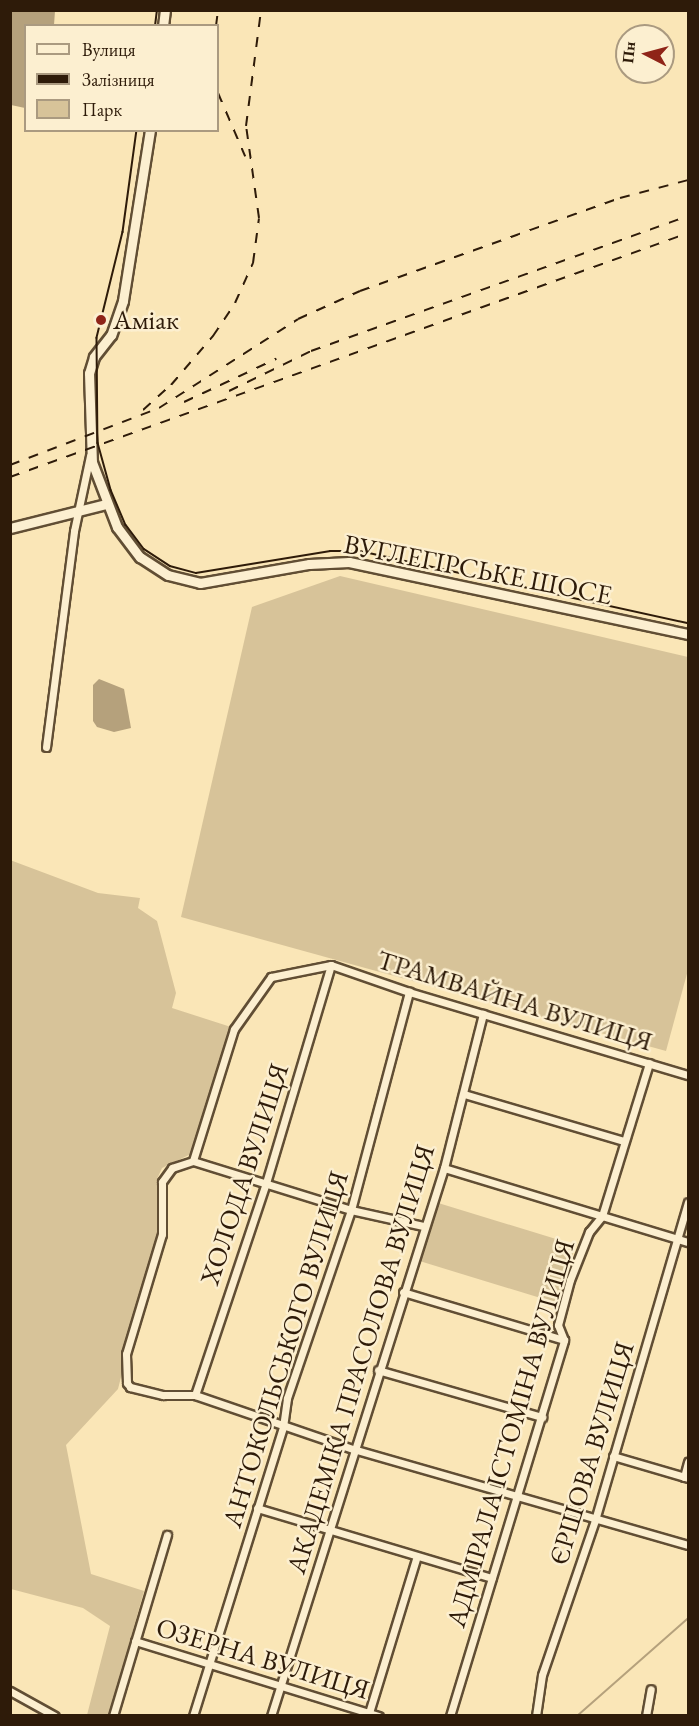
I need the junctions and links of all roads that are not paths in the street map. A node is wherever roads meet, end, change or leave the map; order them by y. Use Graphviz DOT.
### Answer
graph roads {
  1 [pos="150,132"];
  2 [pos="90,454"];
  3 [pos="106,504"];
  4 [pos="76,514"];
  5 [pos="10,528"];
  6 [pos="688,634"];
  7 [pos="46,747"];
  8 [pos="331,965"];
  9 [pos="409,992"];
  10 [pos="483,1014"];
  11 [pos="649,1063"];
  12 [pos="688,1075"];
  13 [pos="464,1094"];
  14 [pos="624,1141"];
  15 [pos="193,1161"];
  16 [pos="444,1168"];
  17 [pos="266,1183"];
  18 [pos="688,1202"];
  19 [pos="351,1210"];
  20 [pos="602,1216"];
  21 [pos="423,1226"];
  22 [pos="677,1239"];
  23 [pos="688,1242"];
  24 [pos="403,1292"];
  25 [pos="564,1340"];
  26 [pos="378,1370"];
  27 [pos="195,1395"];
  28 [pos="542,1417"];
  29 [pos="283,1427"];
  30 [pos="353,1449"];
  31 [pos="614,1456"];
  32 [pos="688,1462"];
  33 [pos="686,1478"];
  34 [pos="517,1498"];
  35 [pos="257,1508"];
  36 [pos="595,1520"];
  37 [pos="328,1530"];
  38 [pos="167,1535"];
  39 [pos="688,1545"];
  40 [pos="417,1556"];
  41 [pos="492,1578"];
  42 [pos="135,1641"];
  43 [pos="208,1664"];
  44 [pos="280,1687"];
  45 [pos="651,1689"];
  46 [pos="10,1691"];
  47 [pos="369,1714"];
  48 [pos="55,1716"];
  49 [pos="113,1716"];
  50 [pos="193,1716"];
  51 [pos="271,1716"];
  52 [pos="379,1716"];
  53 [pos="450,1716"];
  54 [pos="536,1716"];
  55 [pos="646,1716"];
  1 -- 2 [label="street, ВУГЛЕГІРСЬКЕ ШОСЕ"];
  2 -- 3 [label="street, ВУГЛЕГІРСЬКЕ ШОСЕ"];
  2 -- 4 [label="street"];
  3 -- 4 [label="street"];
  3 -- 6 [label="street, ВУГЛЕГІРСЬКЕ ШОСЕ"];
  4 -- 5 [label="street"];
  4 -- 7 [label="street"];
  8 -- 9 [label="street, ТРАМВАЙНА ВУЛИЦЯ"];
  8 -- 15 [label="street"];
  8 -- 17 [label="street, ХОЛОДА ВУЛИЦЯ"];
  9 -- 10 [label="street, ТРАМВАЙНА ВУЛИЦЯ"];
  9 -- 19 [label="street, АНТОКОЛЬСЬКОГО ВУЛИЦЯ"];
  10 -- 11 [label="street, ТРАМВАЙНА ВУЛИЦЯ"];
  10 -- 13 [label="street, АКАДЕМІКА ПРАСОЛОВА ВУЛИЦЯ"];
  11 -- 12 [label="street, ТРАМВАЙНА ВУЛИЦЯ"];
  11 -- 14 [label="street, АДМІРАЛА ІСТОМІНА ВУЛИЦЯ"];
  13 -- 14 [label="street"];
  13 -- 16 [label="street, АКАДЕМІКА ПРАСОЛОВА ВУЛИЦЯ"];
  14 -- 20 [label="street, АДМІРАЛА ІСТОМІНА ВУЛИЦЯ"];
  15 -- 17 [label="street"];
  15 -- 27 [label="street"];
  16 -- 20 [label="street"];
  16 -- 21 [label="street, АКАДЕМІКА ПРАСОЛОВА ВУЛИЦЯ"];
  17 -- 19 [label="street"];
  17 -- 27 [label="street, ХОЛОДА ВУЛИЦЯ"];
  18 -- 22 [label="street, ЄРШОВА ВУЛИЦЯ"];
  19 -- 21 [label="street"];
  19 -- 29 [label="street, АНТОКОЛЬСЬКОГО ВУЛИЦЯ"];
  20 -- 22 [label="street"];
  20 -- 25 [label="street, АДМІРАЛА ІСТОМІНА ВУЛИЦЯ"];
  21 -- 24 [label="street, АКАДЕМІКА ПРАСОЛОВА ВУЛИЦЯ"];
  22 -- 23 [label="street"];
  22 -- 31 [label="street, ЄРШОВА ВУЛИЦЯ"];
  24 -- 25 [label="street"];
  24 -- 26 [label="street, АКАДЕМІКА ПРАСОЛОВА ВУЛИЦЯ"];
  25 -- 28 [label="street, АДМІРАЛА ІСТОМІНА ВУЛИЦЯ"];
  26 -- 28 [label="street"];
  26 -- 30 [label="street, АКАДЕМІКА ПРАСОЛОВА ВУЛИЦЯ"];
  27 -- 29 [label="street"];
  28 -- 34 [label="street, АДМІРАЛА ІСТОМІНА ВУЛИЦЯ"];
  29 -- 30 [label="street"];
  29 -- 35 [label="street, АНТОКОЛЬСЬКОГО ВУЛИЦЯ"];
  30 -- 34 [label="street"];
  30 -- 37 [label="street, АКАДЕМІКА ПРАСОЛОВА ВУЛИЦЯ"];
  31 -- 33 [label="street"];
  31 -- 36 [label="street, ЄРШОВА ВУЛИЦЯ"];
  32 -- 33 [label="street"];
  34 -- 36 [label="street"];
  34 -- 41 [label="street, АДМІРАЛА ІСТОМІНА ВУЛИЦЯ"];
  35 -- 37 [label="street"];
  35 -- 43 [label="street, АНТОКОЛЬСЬКОГО ВУЛИЦЯ"];
  36 -- 39 [label="street"];
  36 -- 54 [label="street, ЄРШОВА ВУЛИЦЯ"];
  37 -- 40 [label="street"];
  37 -- 44 [label="street, АКАДЕМІКА ПРАСОЛОВА ВУЛИЦЯ"];
  38 -- 42 [label="street"];
  40 -- 41 [label="street"];
  40 -- 47 [label="street"];
  41 -- 53 [label="street, АДМІРАЛА ІСТОМІНА ВУЛИЦЯ"];
  42 -- 43 [label="street, ОЗЕРНА ВУЛИЦЯ"];
  42 -- 49 [label="street"];
  43 -- 44 [label="street, ОЗЕРНА ВУЛИЦЯ"];
  43 -- 50 [label="street, АНТОКОЛЬСЬКОГО ВУЛИЦЯ"];
  44 -- 47 [label="street, ОЗЕРНА ВУЛИЦЯ"];
  44 -- 51 [label="street, АКАДЕМІКА ПРАСОЛОВА ВУЛИЦЯ"];
  45 -- 55 [label="street"];
  46 -- 48 [label="street"];
  47 -- 52 [label="street, ОЗЕРНА ВУЛИЦЯ"];
}
